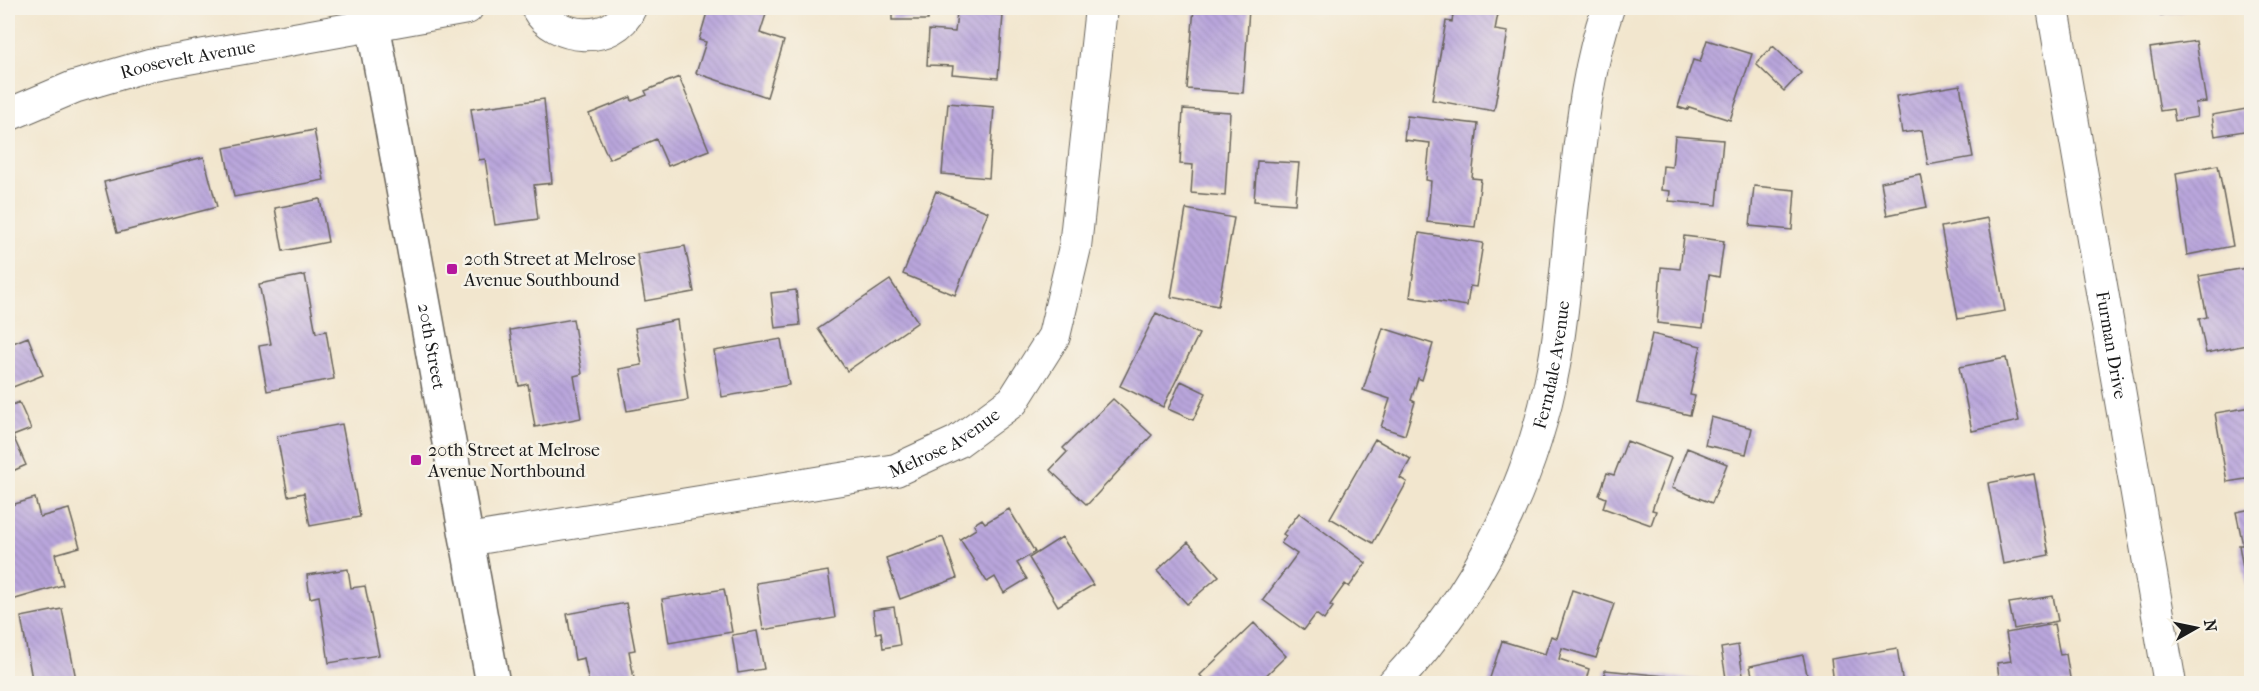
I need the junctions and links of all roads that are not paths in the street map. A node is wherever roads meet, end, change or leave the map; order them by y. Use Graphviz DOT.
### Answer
graph roads {
  1 [pos="467,8"];
  2 [pos="537,8"];
  3 [pos="630,8"];
  4 [pos="1101,8"];
  5 [pos="1608,8"];
  6 [pos="2053,8"];
  7 [pos="372,16"];
  8 [pos="8,115"];
  9 [pos="467,540"];
  10 [pos="493,684"];
  11 [pos="1393,684"];
  12 [pos="2170,684"];
  1 -- 7 [label="street, Roosevelt Avenue"];
  2 -- 3 [label="street"];
  4 -- 9 [label="street, Melrose Avenue"];
  5 -- 11 [label="street, Ferndale Avenue"];
  6 -- 12 [label="street, Furman Drive"];
  7 -- 8 [label="street, Roosevelt Avenue"];
  7 -- 9 [label="street, 20th Street"];
  9 -- 10 [label="street, 20th Street"];
}
